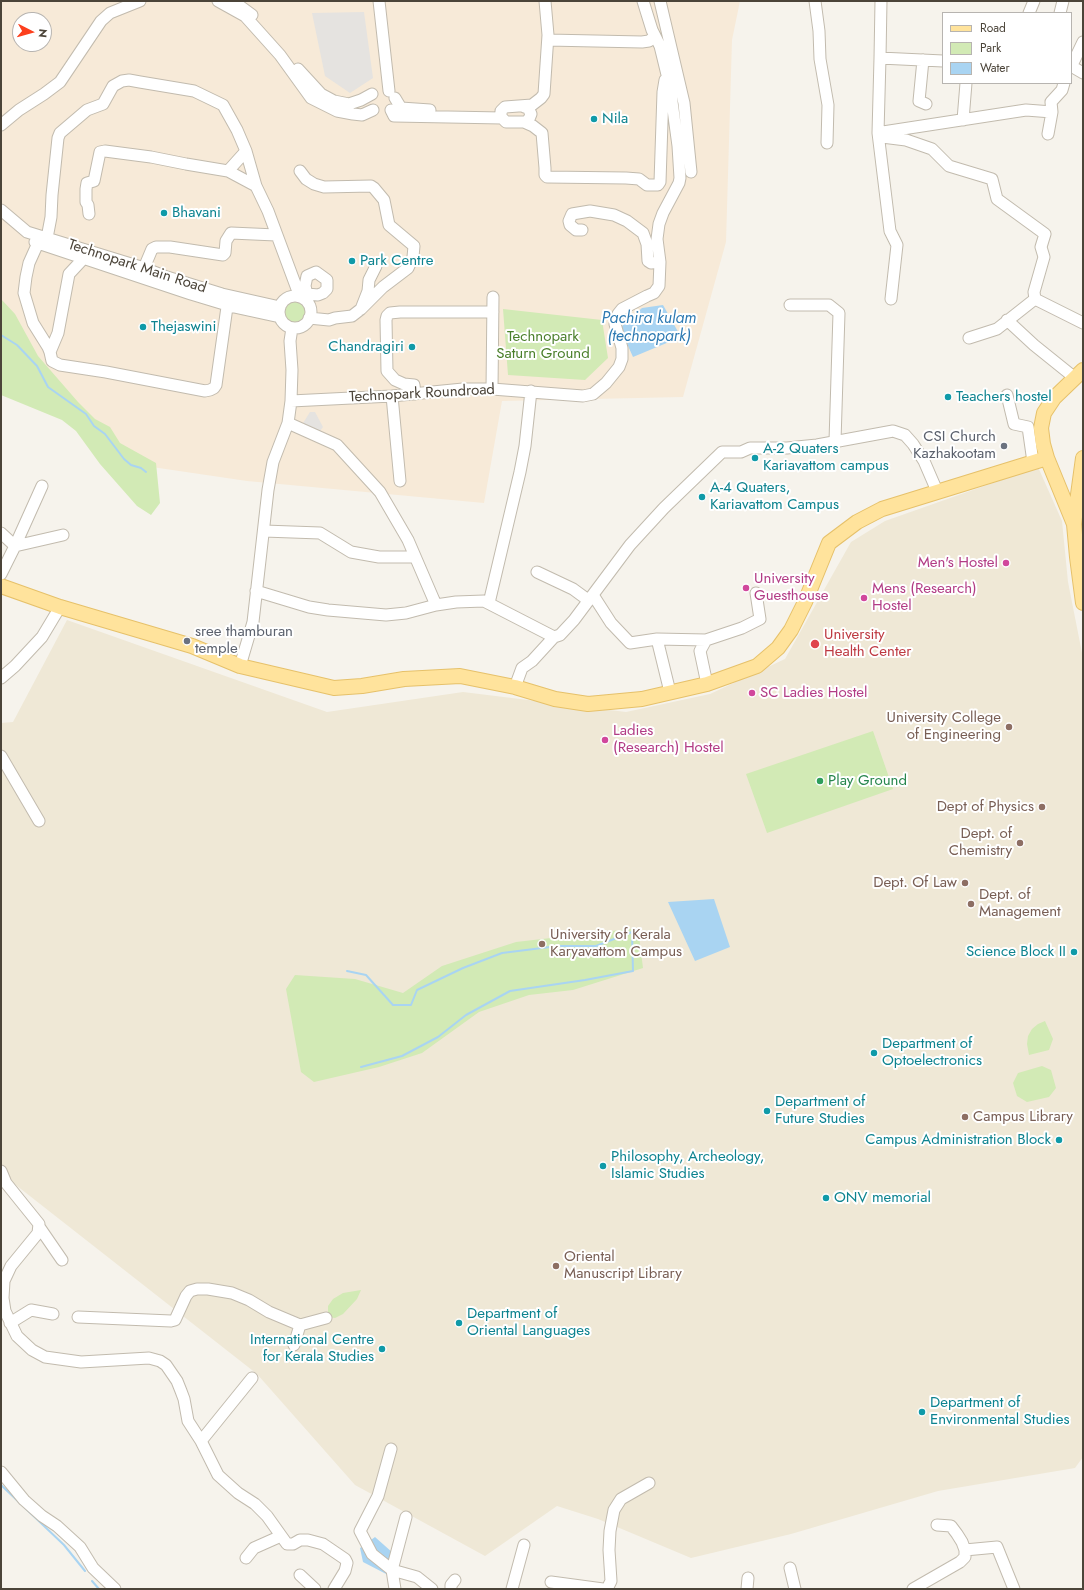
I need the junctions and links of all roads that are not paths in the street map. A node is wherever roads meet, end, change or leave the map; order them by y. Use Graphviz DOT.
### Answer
graph roads {
  1 [pos="126,1"];
  2 [pos="140,1"];
  3 [pos="218,1"];
  4 [pos="234,1"];
  5 [pos="370,1"];
  6 [pos="374,1"];
  7 [pos="379,1"];
  8 [pos="545,1"];
  9 [pos="643,1"];
  10 [pos="660,1"];
  11 [pos="815,1"];
  12 [pos="881,1"];
  13 [pos="1034,1"];
  14 [pos="1064,1"];
  15 [pos="1029,12"];
  16 [pos="1060,12"];
  17 [pos="655,36"];
  18 [pos="548,40"];
  19 [pos="1083,42"];
  20 [pos="880,58"];
  21 [pos="923,60"];
  22 [pos="942,60"];
  23 [pos="1072,64"];
  24 [pos="1072,67"];
  25 [pos="1083,73"];
  26 [pos="666,76"];
  27 [pos="966,84"];
  28 [pos="1064,84"];
  29 [pos="384,93"];
  30 [pos="926,104"];
  31 [pos="524,107"];
  32 [pos="373,110"];
  33 [pos="391,110"];
  34 [pos="1052,112"];
  35 [pos="501,116"];
  36 [pos="1,119"];
  37 [pos="963,120"];
  38 [pos="524,122"];
  39 [pos="1,125"];
  40 [pos="878,133"];
  41 [pos="1048,134"];
  42 [pos="827,143"];
  43 [pos="246,151"];
  44 [pos="228,170"];
  45 [pos="300,171"];
  46 [pos="691,172"];
  47 [pos="256,186"];
  48 [pos="1,210"];
  49 [pos="89,214"];
  50 [pos="1,218"];
  51 [pos="582,230"];
  52 [pos="276,235"];
  53 [pos="27,239"];
  54 [pos="42,241"];
  55 [pos="83,258"];
  56 [pos="660,262"];
  57 [pos="376,266"];
  58 [pos="110,267"];
  59 [pos="144,268"];
  60 [pos="303,296"];
  61 [pos="493,297"];
  62 [pos="891,299"];
  63 [pos="1035,299"];
  64 [pos="790,305"];
  65 [pos="234,307"];
  66 [pos="361,309"];
  67 [pos="280,312"];
  68 [pos="493,312"];
  69 [pos="309,318"];
  70 [pos="1007,320"];
  71 [pos="1083,323"];
  72 [pos="292,328"];
  73 [pos="969,338"];
  74 [pos="50,352"];
  75 [pos="1079,374"];
  76 [pos="492,389"];
  77 [pos="531,391"];
  78 [pos="415,394"];
  79 [pos="1007,394"];
  80 [pos="392,396"];
  81 [pos="291,401"];
  82 [pos="288,423"];
  83 [pos="835,440"];
  84 [pos="1047,458"];
  85 [pos="1083,458"];
  86 [pos="1033,462"];
  87 [pos="400,481"];
  88 [pos="42,486"];
  89 [pos="937,491"];
  90 [pos="1074,524"];
  91 [pos="264,531"];
  92 [pos="63,535"];
  93 [pos="6,541"];
  94 [pos="1080,556"];
  95 [pos="415,557"];
  96 [pos="536,572"];
  97 [pos="1,574"];
  98 [pos="1,586"];
  99 [pos="256,591"];
  100 [pos="756,593"];
  101 [pos="591,598"];
  102 [pos="490,603"];
  103 [pos="1083,603"];
  104 [pos="436,605"];
  105 [pos="60,607"];
  106 [pos="554,637"];
  107 [pos="657,639"];
  108 [pos="706,640"];
  109 [pos="240,666"];
  110 [pos="1,678"];
  111 [pos="707,684"];
  112 [pos="515,687"];
  113 [pos="670,692"];
  114 [pos="1,756"];
  115 [pos="39,821"];
  116 [pos="1,1170"];
  117 [pos="40,1228"];
  118 [pos="62,1260"];
  119 [pos="53,1314"];
  120 [pos="78,1317"];
  121 [pos="326,1318"];
  122 [pos="10,1324"];
  123 [pos="300,1325"];
  124 [pos="294,1344"];
  125 [pos="252,1378"];
  126 [pos="201,1441"];
  127 [pos="391,1449"];
  128 [pos="1,1472"];
  129 [pos="648,1484"];
  130 [pos="406,1517"];
  131 [pos="937,1525"];
  132 [pos="281,1536"];
  133 [pos="524,1545"];
  134 [pos="965,1550"];
  135 [pos="246,1558"];
  136 [pos="790,1568"];
  137 [pos="392,1570"];
  138 [pos="300,1574"];
  139 [pos="551,1582"];
  140 [pos="115,1589"];
  141 [pos="315,1589"];
  142 [pos="334,1589"];
  143 [pos="394,1589"];
  144 [pos="432,1589"];
  145 [pos="512,1589"];
  146 [pos="603,1589"];
  147 [pos="607,1589"];
  148 [pos="795,1589"];
  149 [pos="913,1589"];
  150 [pos="1014,1589"];
  1 -- 36 [label="street"];
  2 -- 39 [label="street"];
  3 -- 32 [label="street"];
  4 -- 29 [label="street"];
  5 -- 6 [label="street"];
  6 -- 29 [label="street"];
  7 -- 29 [label="street"];
  8 -- 18 [label="street"];
  9 -- 17 [label="street, Technopark Roundroad"];
  10 -- 46 [label="street"];
  11 -- 42 [label="street"];
  12 -- 20 [label="street"];
  13 -- 15 [label="street"];
  14 -- 16 [label="street"];
  17 -- 18 [label="street"];
  17 -- 26 [label="street, Technopark Roundroad"];
  18 -- 31 [label="street"];
  19 -- 23 [label="street"];
  20 -- 21 [label="street"];
  20 -- 40 [label="street"];
  21 -- 22 [label="street"];
  21 -- 30 [label="street"];
  24 -- 25 [label="street"];
  26 -- 38 [label="street"];
  26 -- 56 [label="street, Technopark Roundroad"];
  27 -- 37 [label="street"];
  28 -- 34 [label="street"];
  29 -- 32 [label="street"];
  29 -- 33 [label="street"];
  29 -- 35 [label="street"];
  31 -- 35 [label="street"];
  31 -- 38 [label="street"];
  32 -- 33 [label="street"];
  33 -- 35 [label="street"];
  34 -- 37 [label="street"];
  34 -- 41 [label="street"];
  35 -- 38 [label="street"];
  37 -- 40 [label="street"];
  40 -- 62 [label="street"];
  40 -- 63 [label="street"];
  43 -- 44 [label="street"];
  43 -- 47 [label="street"];
  43 -- 54 [label="street"];
  44 -- 47 [label="street"];
  44 -- 49 [label="street"];
  45 -- 66 [label="street"];
  47 -- 52 [label="street"];
  48 -- 54 [label="street, Technopark Main Road"];
  50 -- 53 [label="street, Technopark Main Road"];
  51 -- 56 [label="street"];
  52 -- 59 [label="street"];
  52 -- 60 [label="street"];
  53 -- 54 [label="street, Technopark Main Road"];
  53 -- 58 [label="street, Technopark Main Road"];
  54 -- 55 [label="street, Technopark Main Road"];
  54 -- 59 [label="street, Technopark Main Road"];
  54 -- 74 [label="street"];
  55 -- 58 [label="street, Technopark Main Road"];
  55 -- 74 [label="street"];
  56 -- 77 [label="street, Technopark Roundroad"];
  57 -- 66 [label="street"];
  58 -- 65 [label="street, Technopark Main Road"];
  59 -- 67 [label="street, Technopark Main Road"];
  60 -- 67 [label="street"];
  60 -- 69 [label="street"];
  61 -- 68 [label="street"];
  63 -- 70 [label="street"];
  63 -- 71 [label="street"];
  64 -- 83 [label="street"];
  65 -- 67 [label="street, Technopark Main Road"];
  65 -- 74 [label="street"];
  66 -- 69 [label="street"];
  67 -- 72 [label="street, Technopark Main Road"];
  68 -- 76 [label="street"];
  68 -- 78 [label="street"];
  69 -- 72 [label="street"];
  70 -- 73 [label="street"];
  70 -- 75 [label="street"];
  72 -- 81 [label="street"];
  75 -- 84 [label="main road"];
  76 -- 77 [label="street, Technopark Roundroad"];
  76 -- 78 [label="street, Technopark Roundroad"];
  77 -- 102 [label="street"];
  78 -- 80 [label="street, Technopark Roundroad"];
  79 -- 86 [label="street"];
  80 -- 81 [label="street, Technopark Roundroad"];
  80 -- 87 [label="street"];
  81 -- 82 [label="street"];
  82 -- 91 [label="street"];
  82 -- 95 [label="street"];
  83 -- 89 [label="street"];
  83 -- 101 [label="street"];
  84 -- 86 [label="main road"];
  84 -- 90 [label="main road"];
  85 -- 90 [label="main road"];
  86 -- 89 [label="main road"];
  88 -- 93 [label="street"];
  89 -- 111 [label="main road"];
  90 -- 94 [label="main road"];
  91 -- 95 [label="street"];
  91 -- 99 [label="street"];
  92 -- 93 [label="street"];
  93 -- 97 [label="street"];
  94 -- 103 [label="main road"];
  95 -- 104 [label="street"];
  96 -- 101 [label="street"];
  98 -- 105 [label="main road"];
  99 -- 104 [label="street"];
  99 -- 109 [label="street"];
  100 -- 108 [label="street"];
  101 -- 106 [label="street"];
  101 -- 107 [label="street"];
  102 -- 104 [label="street"];
  102 -- 106 [label="street"];
  105 -- 109 [label="main road"];
  105 -- 110 [label="street"];
  106 -- 112 [label="street"];
  107 -- 108 [label="street"];
  107 -- 113 [label="street"];
  108 -- 111 [label="street"];
  109 -- 112 [label="main road"];
  111 -- 113 [label="main road"];
  112 -- 113 [label="main road"];
  114 -- 115 [label="street"];
  116 -- 117 [label="street"];
  117 -- 118 [label="street"];
  117 -- 122 [label="street"];
  119 -- 122 [label="street"];
  120 -- 123 [label="street"];
  121 -- 123 [label="street"];
  122 -- 126 [label="street"];
  123 -- 124 [label="street"];
  125 -- 126 [label="street"];
  126 -- 132 [label="street"];
  127 -- 137 [label="street"];
  128 -- 140 [label="street"];
  129 -- 147 [label="street"];
  130 -- 137 [label="street"];
  131 -- 134 [label="street"];
  132 -- 135 [label="street"];
  132 -- 142 [label="street"];
  133 -- 145 [label="street"];
  134 -- 149 [label="street"];
  134 -- 150 [label="street"];
  136 -- 148 [label="street"];
  137 -- 143 [label="street"];
  137 -- 144 [label="street"];
  138 -- 141 [label="street"];
  139 -- 146 [label="street"];
}
